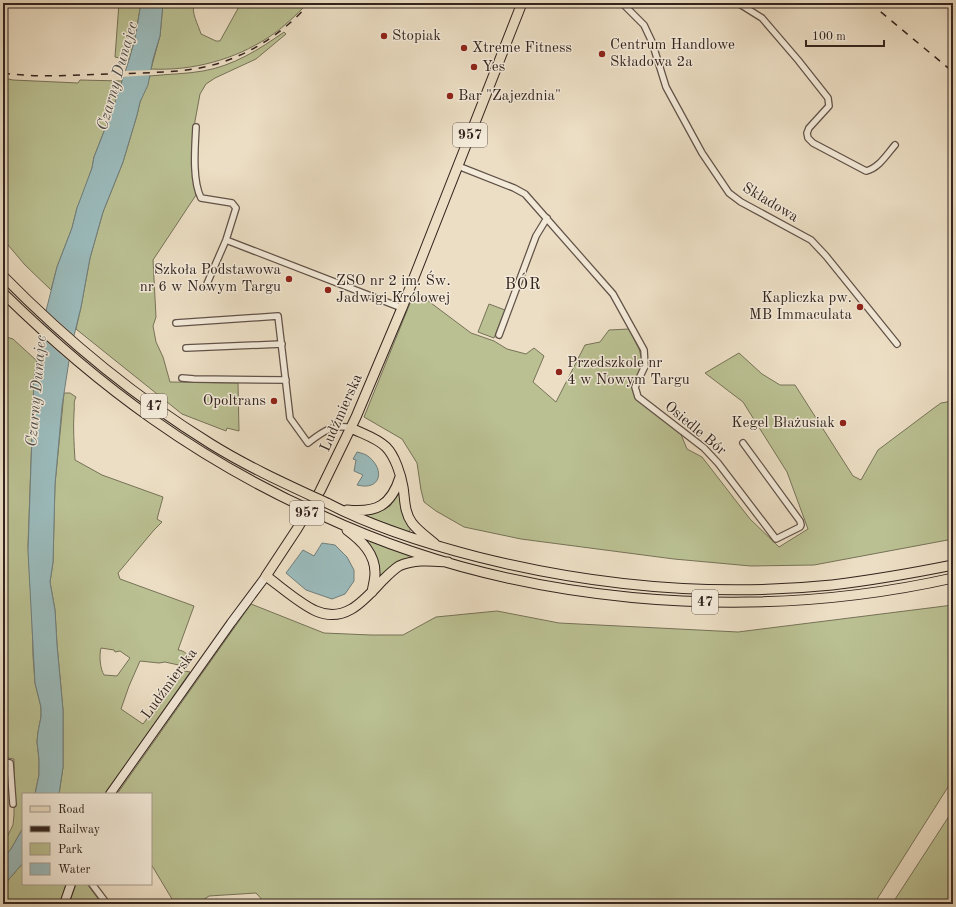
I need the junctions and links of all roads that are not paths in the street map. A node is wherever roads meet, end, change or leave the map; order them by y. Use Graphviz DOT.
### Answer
graph roads {
  1 [pos="522,3"];
  2 [pos="622,3"];
  3 [pos="738,3"];
  4 [pos="196,127"];
  5 [pos="895,145"];
  6 [pos="458,166"];
  7 [pos="546,218"];
  8 [pos="226,240"];
  9 [pos="3,276"];
  10 [pos="206,286"];
  11 [pos="3,293"];
  12 [pos="402,308"];
  13 [pos="176,323"];
  14 [pos="499,335"];
  15 [pos="282,344"];
  16 [pos="897,344"];
  17 [pos="186,348"];
  18 [pos="182,378"];
  19 [pos="286,380"];
  20 [pos="351,428"];
  21 [pos="743,443"];
  22 [pos="400,477"];
  23 [pos="339,510"];
  24 [pos="336,522"];
  25 [pos="439,547"];
  26 [pos="448,562"];
  27 [pos="953,565"];
  28 [pos="266,576"];
  29 [pos="953,578"];
  30 [pos="372,592"];
  31 [pos="3,762"];
  32 [pos="111,793"];
  33 [pos="13,804"];
  34 [pos="71,885"];
  35 [pos="93,885"];
  36 [pos="64,904"];
  37 [pos="107,904"];
  1 -- 6 [label="main road, Ludźmierska / 957"];
  2 -- 16 [label="street, Składowa"];
  3 -- 5 [label="street"];
  4 -- 8 [label="street"];
  6 -- 7 [label="street, Osiedle Bór"];
  6 -- 12 [label="main road, Ludźmierska / 957"];
  7 -- 14 [label="street"];
  7 -- 21 [label="street, Osiedle Bór"];
  8 -- 10 [label="street"];
  8 -- 12 [label="street"];
  9 -- 23 [label="main road, 47, bridge"];
  11 -- 24 [label="main road, 47, bridge"];
  12 -- 20 [label="main road, Ludźmierska / 957"];
  13 -- 15 [label="street"];
  15 -- 17 [label="street"];
  15 -- 19 [label="street"];
  18 -- 19 [label="street"];
  19 -- 20 [label="street"];
  20 -- 22 [label="main road"];
  20 -- 28 [label="main road, Ludźmierska / 957"];
  22 -- 23 [label="main road"];
  22 -- 25 [label="main road"];
  23 -- 25 [label="main road, 47"];
  24 -- 26 [label="main road, 47"];
  24 -- 30 [label="main road"];
  25 -- 27 [label="main road, 47"];
  26 -- 29 [label="main road, 47"];
  26 -- 30 [label="main road"];
  28 -- 30 [label="main road"];
  28 -- 32 [label="main road, Ludźmierska / 957"];
  31 -- 33 [label="street"];
  34 -- 36 [label="main road"];
  35 -- 37 [label="street"];
}
